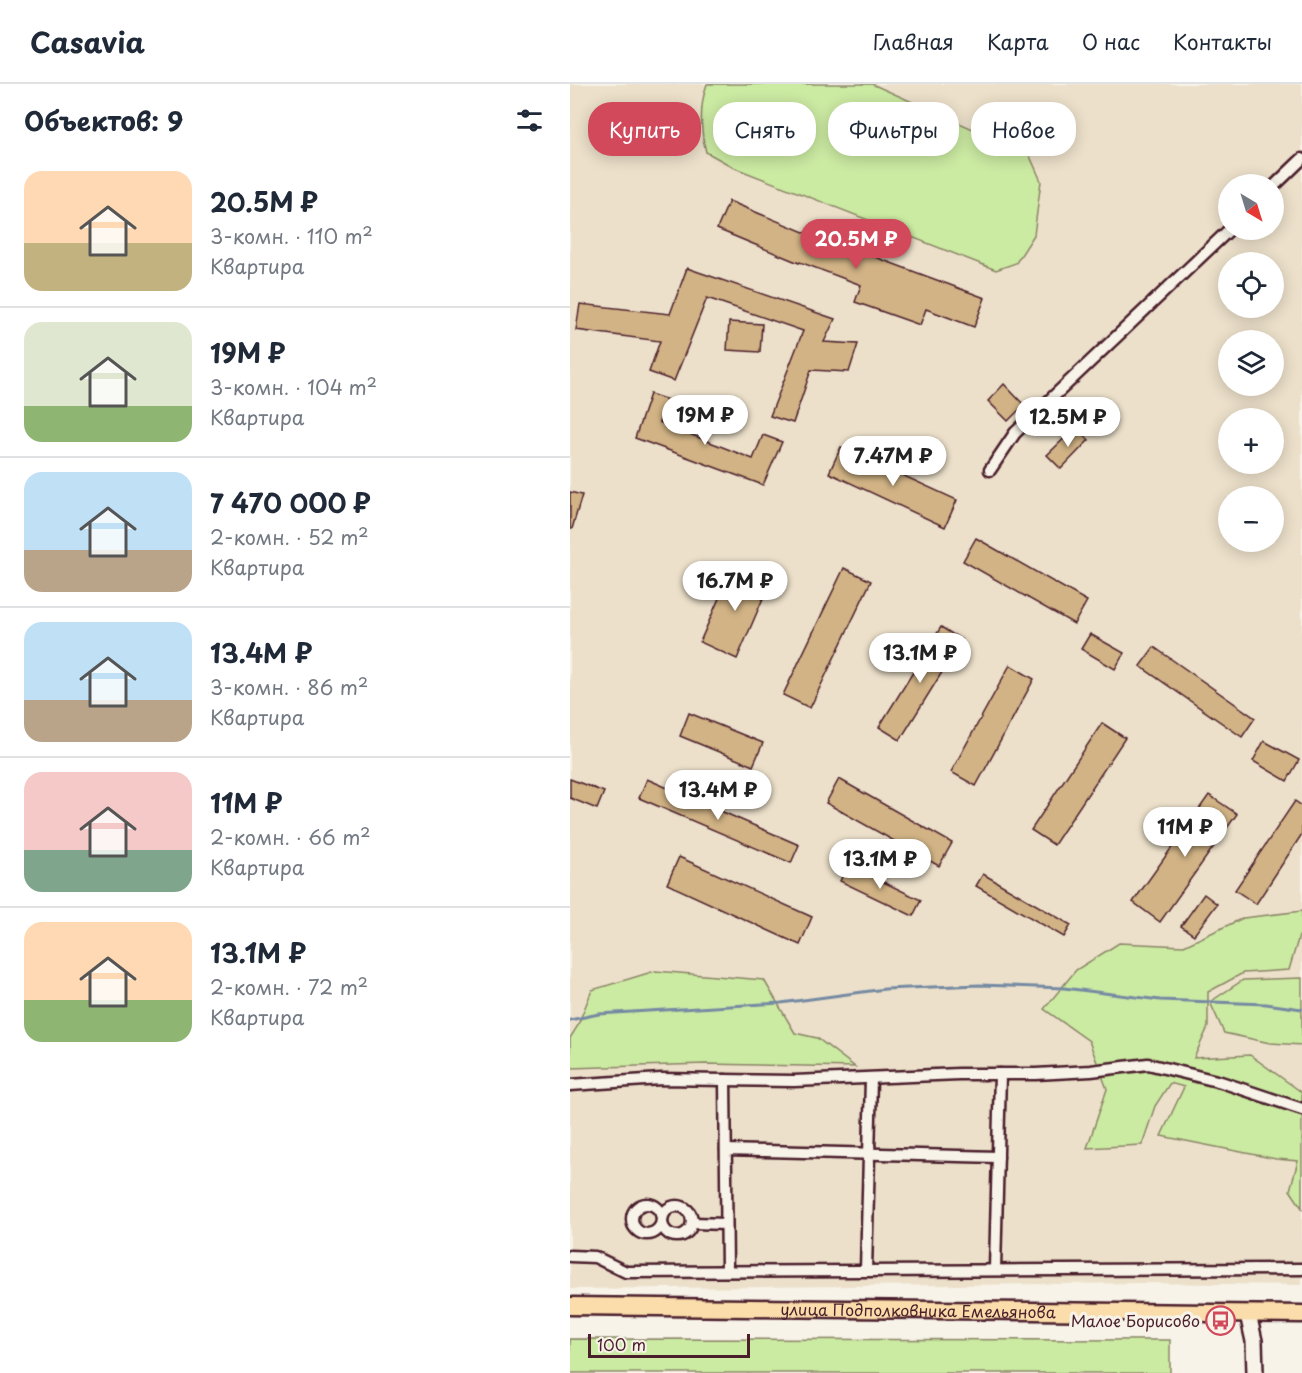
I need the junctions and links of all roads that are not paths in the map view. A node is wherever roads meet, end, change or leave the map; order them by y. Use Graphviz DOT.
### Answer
graph roads {
  1 [pos="1302,159"];
  2 [pos="1284,176"];
  3 [pos="1218,240"];
  4 [pos="990,470"];
  5 [pos="1000,1074"];
  6 [pos="871,1078"];
  7 [pos="725,1080"];
  8 [pos="570,1085"];
  9 [pos="1302,1109"];
  10 [pos="726,1150"];
  11 [pos="869,1154"];
  12 [pos="998,1157"];
  13 [pos="693,1223"];
  14 [pos="726,1224"];
  15 [pos="570,1256"];
  16 [pos="995,1269"];
  17 [pos="1302,1269"];
  18 [pos="866,1270"];
  19 [pos="727,1271"];
  20 [pos="570,1305"];
  21 [pos="1248,1314"];
  22 [pos="1302,1314"];
  23 [pos="1255,1373"];
  1 -- 2 [label="street"];
  3 -- 4 [label="street"];
  5 -- 6 [label="street"];
  5 -- 9 [label="street"];
  5 -- 12 [label="street"];
  6 -- 7 [label="street"];
  6 -- 11 [label="street"];
  7 -- 8 [label="street"];
  7 -- 10 [label="street"];
  10 -- 11 [label="street"];
  10 -- 14 [label="street"];
  11 -- 12 [label="street"];
  11 -- 18 [label="street"];
  12 -- 16 [label="street"];
  13 -- 13 [label="street"];
  13 -- 14 [label="street"];
  14 -- 19 [label="street"];
  15 -- 19 [label="street"];
  16 -- 17 [label="street"];
  16 -- 18 [label="street"];
  18 -- 19 [label="street"];
  20 -- 21 [label="main road, улица Подполковника Емельянова"];
  21 -- 22 [label="main road, улица Подполковника Емельянова"];
  21 -- 23 [label="street"];
}
